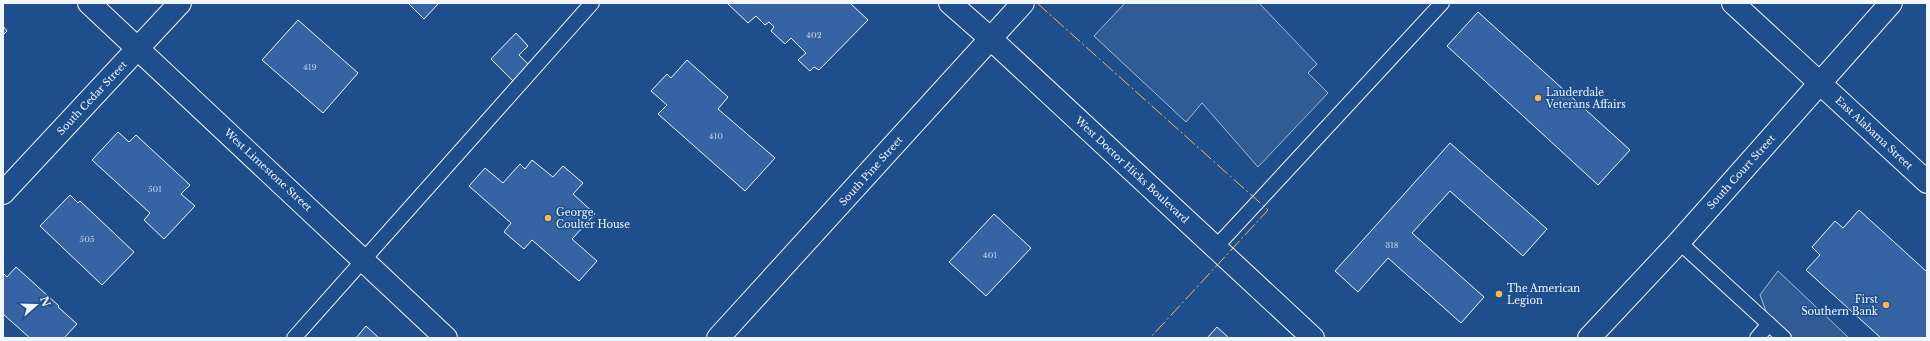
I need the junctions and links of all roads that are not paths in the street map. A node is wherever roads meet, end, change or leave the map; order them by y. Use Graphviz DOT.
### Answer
graph roads {
  1 [pos="89,3"];
  2 [pos="180,3"];
  3 [pos="592,3"];
  4 [pos="950,3"];
  5 [pos="1023,3"];
  6 [pos="1442,3"];
  7 [pos="1733,3"];
  8 [pos="1891,3"];
  9 [pos="991,39"];
  10 [pos="138,49"];
  11 [pos="1821,84"];
  12 [pos="1927,182"];
  13 [pos="3,193"];
  14 [pos="1679,242"];
  15 [pos="1215,248"];
  16 [pos="363,260"];
  17 [pos="1769,324"];
  18 [pos="294,338"];
  19 [pos="446,338"];
  20 [pos="718,338"];
  21 [pos="1313,338"];
  22 [pos="1589,338"];
  23 [pos="1757,338"];
  24 [pos="1784,338"];
  1 -- 10 [label="street, West Limestone Street"];
  2 -- 10 [label="street, South Cedar Street"];
  3 -- 16 [label="lane"];
  4 -- 9 [label="street, West Doctor Hicks Boulevard"];
  5 -- 9 [label="street, South Pine Street"];
  6 -- 15 [label="lane"];
  7 -- 11 [label="street, East Alabama Street"];
  8 -- 11 [label="street, South Court Street"];
  9 -- 15 [label="street, West Doctor Hicks Boulevard"];
  9 -- 20 [label="street, South Pine Street"];
  10 -- 13 [label="street, South Cedar Street"];
  10 -- 16 [label="street, West Limestone Street"];
  11 -- 12 [label="street, East Alabama Street"];
  11 -- 14 [label="street, South Court Street"];
  14 -- 17 [label="lane"];
  14 -- 22 [label="street, South Court Street"];
  15 -- 21 [label="street, West Doctor Hicks Boulevard"];
  16 -- 18 [label="lane"];
  16 -- 19 [label="street, West Limestone Street"];
  17 -- 23 [label="lane"];
  17 -- 24 [label="lane"];
}
